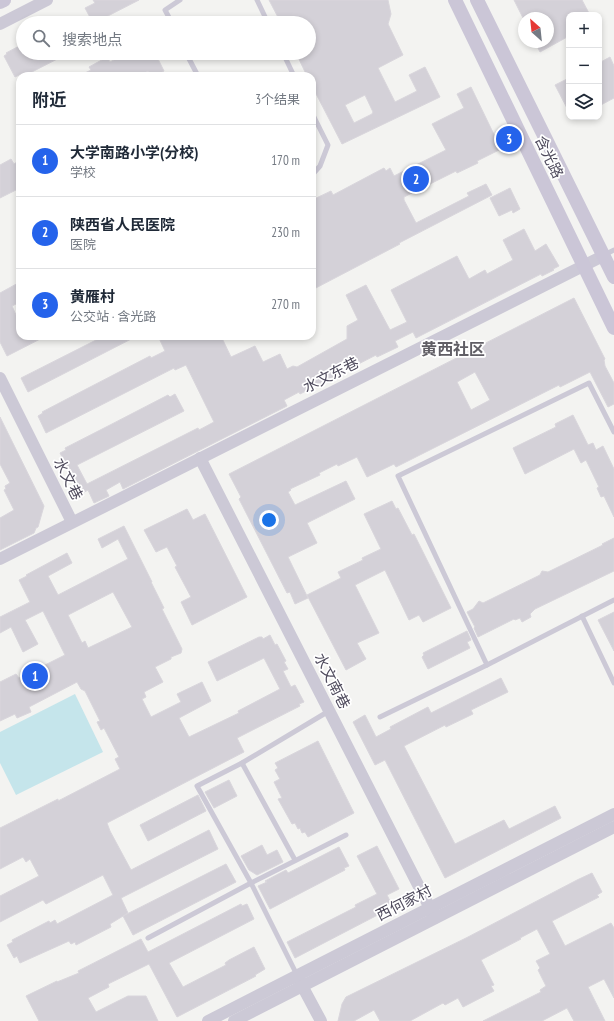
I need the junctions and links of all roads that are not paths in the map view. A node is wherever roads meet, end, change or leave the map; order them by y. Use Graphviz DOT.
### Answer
graph roads {
  1 [pos="4,0"];
  2 [pos="47,0"];
  3 [pos="180,0"];
  4 [pos="256,0"];
  5 [pos="455,0"];
  6 [pos="477,0"];
  7 [pos="0,2"];
  8 [pos="168,16"];
  9 [pos="264,16"];
  10 [pos="0,24"];
  11 [pos="190,60"];
  12 [pos="286,60"];
  13 [pos="196,72"];
  14 [pos="292,72"];
  15 [pos="316,121"];
  16 [pos="316,170"];
  17 [pos="609,253"];
  18 [pos="583,266"];
  19 [pos="614,277"];
  20 [pos="614,328"];
  21 [pos="0,378"];
  22 [pos="614,432"];
  23 [pos="200,458"];
  24 [pos="72,522"];
  25 [pos="0,559"];
  26 [pos="614,600"];
  27 [pos="582,616"];
  28 [pos="487,665"];
  29 [pos="614,683"];
  30 [pos="329,711"];
  31 [pos="380,717"];
  32 [pos="242,763"];
  33 [pos="614,814"];
  34 [pos="614,827"];
  35 [pos="346,834"];
  36 [pos="295,860"];
  37 [pos="251,883"];
  38 [pos="433,913"];
  39 [pos="148,938"];
  40 [pos="300,981"];
  41 [pos="208,1021"];
  42 [pos="234,1021"];
  43 [pos="321,1021"];
  1 -- 7 [label="main road"];
  2 -- 10 [label="street"];
  3 -- 8 [label="lane"];
  4 -- 9 [label="lane"];
  5 -- 18 [label="main road, 含光路"];
  6 -- 17 [label="main road, 含光路"];
  11 -- 13 [label="lane"];
  12 -- 14 [label="lane"];
  15 -- 16 [label="lane"];
  17 -- 18 [label="street, 水文东巷"];
  17 -- 19 [label="main road, 含光路"];
  18 -- 20 [label="main road, 含光路"];
  18 -- 23 [label="street, 水文东巷"];
  21 -- 24 [label="street, 水文巷"];
  22 -- 28 [label="lane"];
  23 -- 24 [label="street, 水文东巷"];
  23 -- 30 [label="street, 水文南巷"];
  24 -- 25 [label="street, 水文巷"];
  26 -- 27 [label="lane"];
  27 -- 28 [label="lane"];
  27 -- 29 [label="lane"];
  28 -- 31 [label="lane"];
  30 -- 32 [label="lane"];
  30 -- 38 [label="street, 水文南巷"];
  32 -- 36 [label="lane"];
  32 -- 37 [label="lane"];
  33 -- 38 [label="street, 西何家村"];
  34 -- 38 [label="street, 西何家村"];
  35 -- 36 [label="lane"];
  36 -- 37 [label="lane"];
  37 -- 39 [label="lane"];
  37 -- 40 [label="lane"];
  38 -- 40 [label="street, 西何家村"];
  40 -- 41 [label="street, 西何家村"];
  40 -- 42 [label="street, 西何家村"];
  40 -- 43 [label="street"];
}
